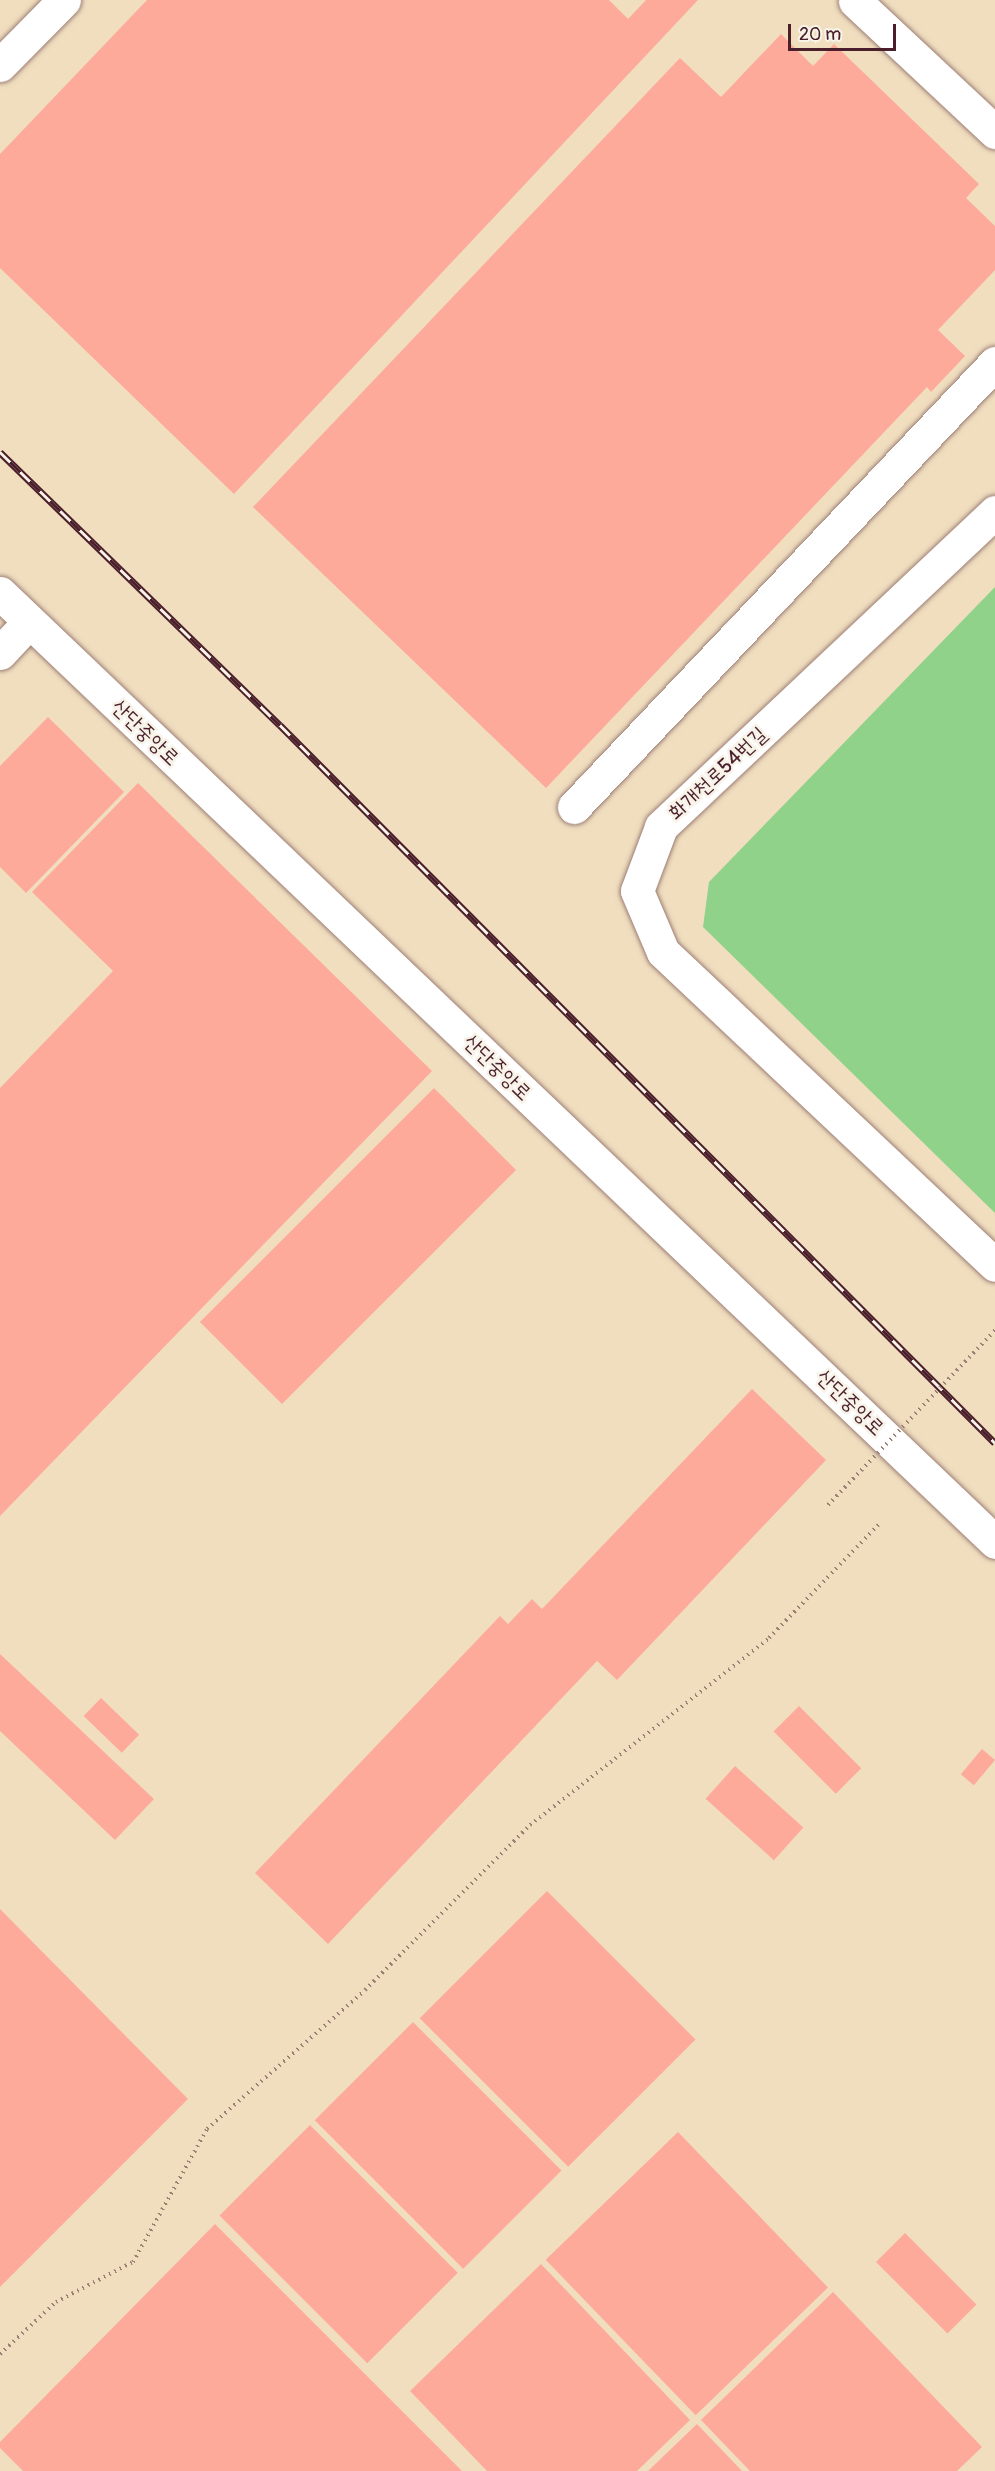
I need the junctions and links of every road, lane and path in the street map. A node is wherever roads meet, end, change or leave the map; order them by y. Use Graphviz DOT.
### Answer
graph roads {
  1 [pos="64,0"];
  2 [pos="855,1"];
  3 [pos="0,65"];
  4 [pos="995,132"];
  5 [pos="995,363"];
  6 [pos="995,512"];
  7 [pos="0,593"];
  8 [pos="29,622"];
  9 [pos="0,653"];
  10 [pos="574,807"];
  11 [pos="995,1265"];
  12 [pos="995,1330"];
  13 [pos="828,1505"];
  14 [pos="880,1523"];
  15 [pos="995,1542"];
  16 [pos="0,2354"];
  1 -- 3 [label="street"];
  2 -- 4 [label="street"];
  5 -- 10 [label="street"];
  6 -- 11 [label="street, 화개천로54번길"];
  7 -- 8 [label="street, 산단중앙로"];
  8 -- 9 [label="street"];
  8 -- 15 [label="street, 산단중앙로"];
  12 -- 13 [label="path, bridge"];
  14 -- 16 [label="path"];
}
